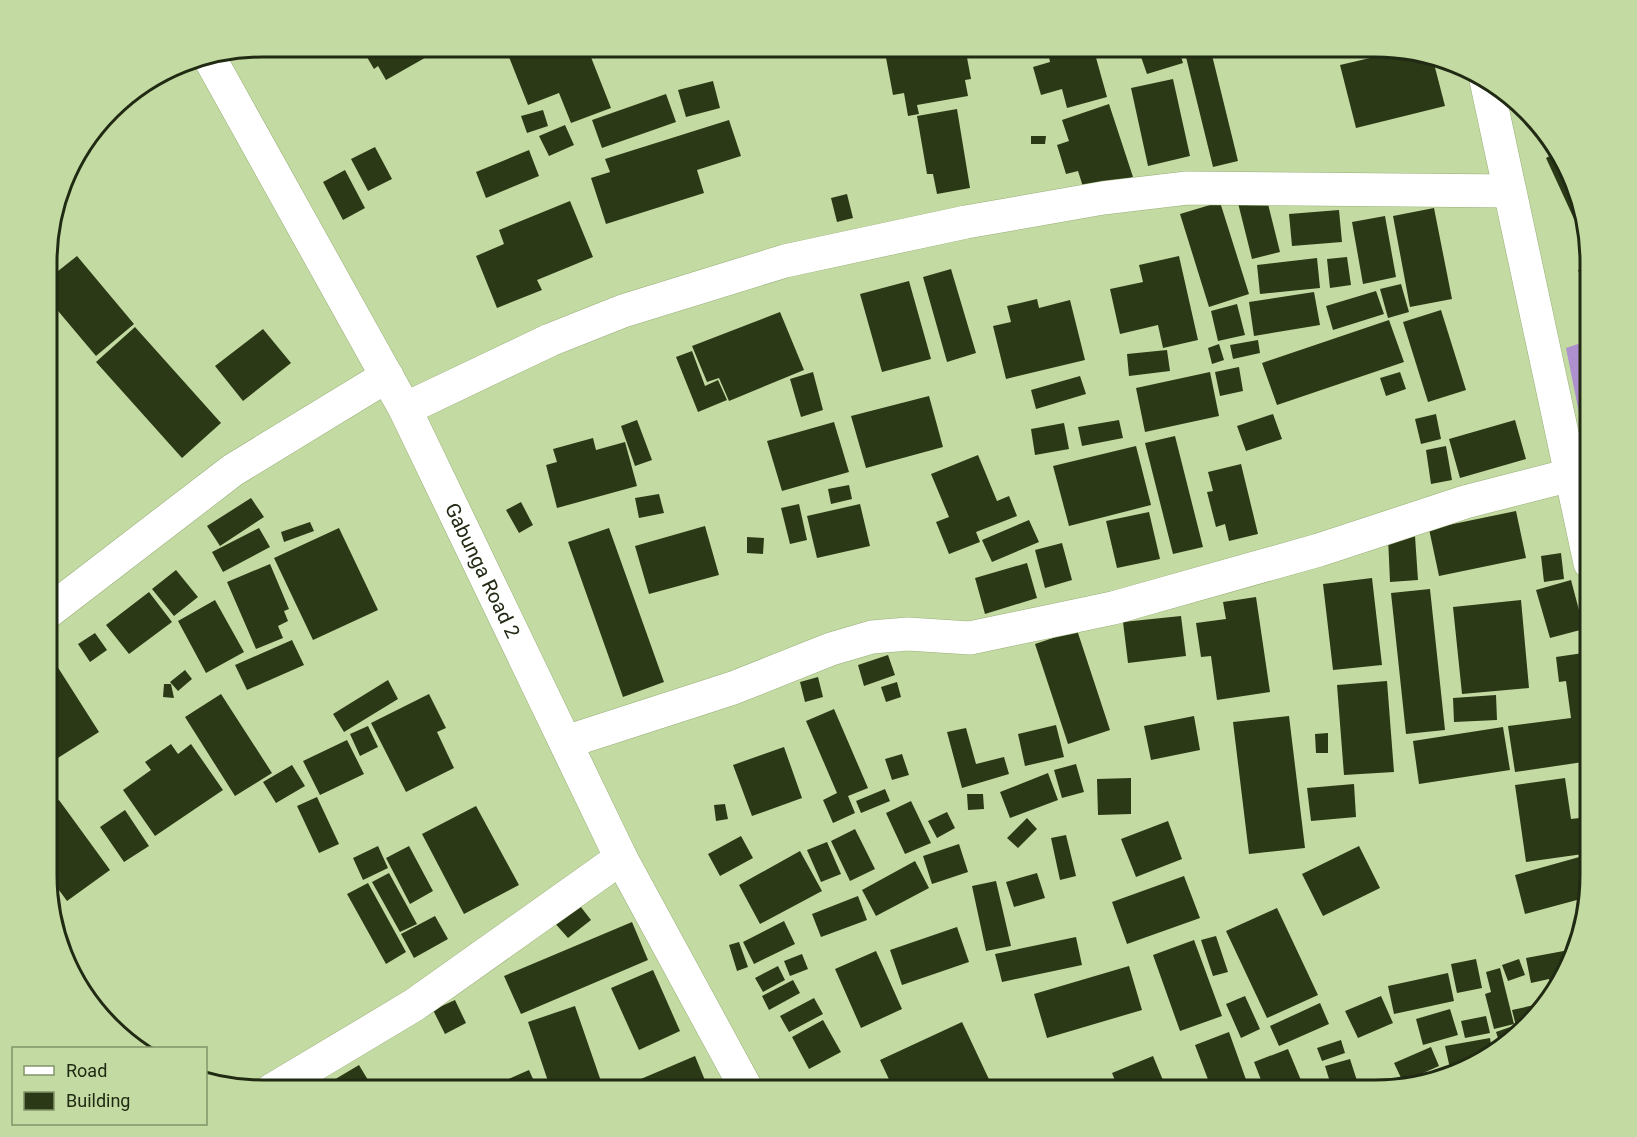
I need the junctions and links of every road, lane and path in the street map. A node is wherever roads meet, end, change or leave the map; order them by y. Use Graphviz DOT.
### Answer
graph roads {
  1 [pos="213,64"];
  2 [pos="1488,91"];
  3 [pos="1509,191"];
  4 [pos="387,376"];
  5 [pos="405,409"];
  6 [pos="1580,473"];
  7 [pos="57,605"];
  8 [pos="566,742"];
  9 [pos="621,858"];
  10 [pos="289,1080"];
  11 [pos="742,1080"];
  1 -- 4 [label="street, Gabunga Road 2"];
  2 -- 3 [label="street"];
  3 -- 5 [label="street"];
  3 -- 6 [label="street"];
  4 -- 5 [label="street, Gabunga Road 2"];
  4 -- 7 [label="street"];
  5 -- 8 [label="street, Gabunga Road 2"];
  6 -- 8 [label="street"];
  8 -- 9 [label="street, Gabunga Road 2"];
  9 -- 10 [label="street"];
  9 -- 11 [label="street, Gabunga Road 2"];
}
